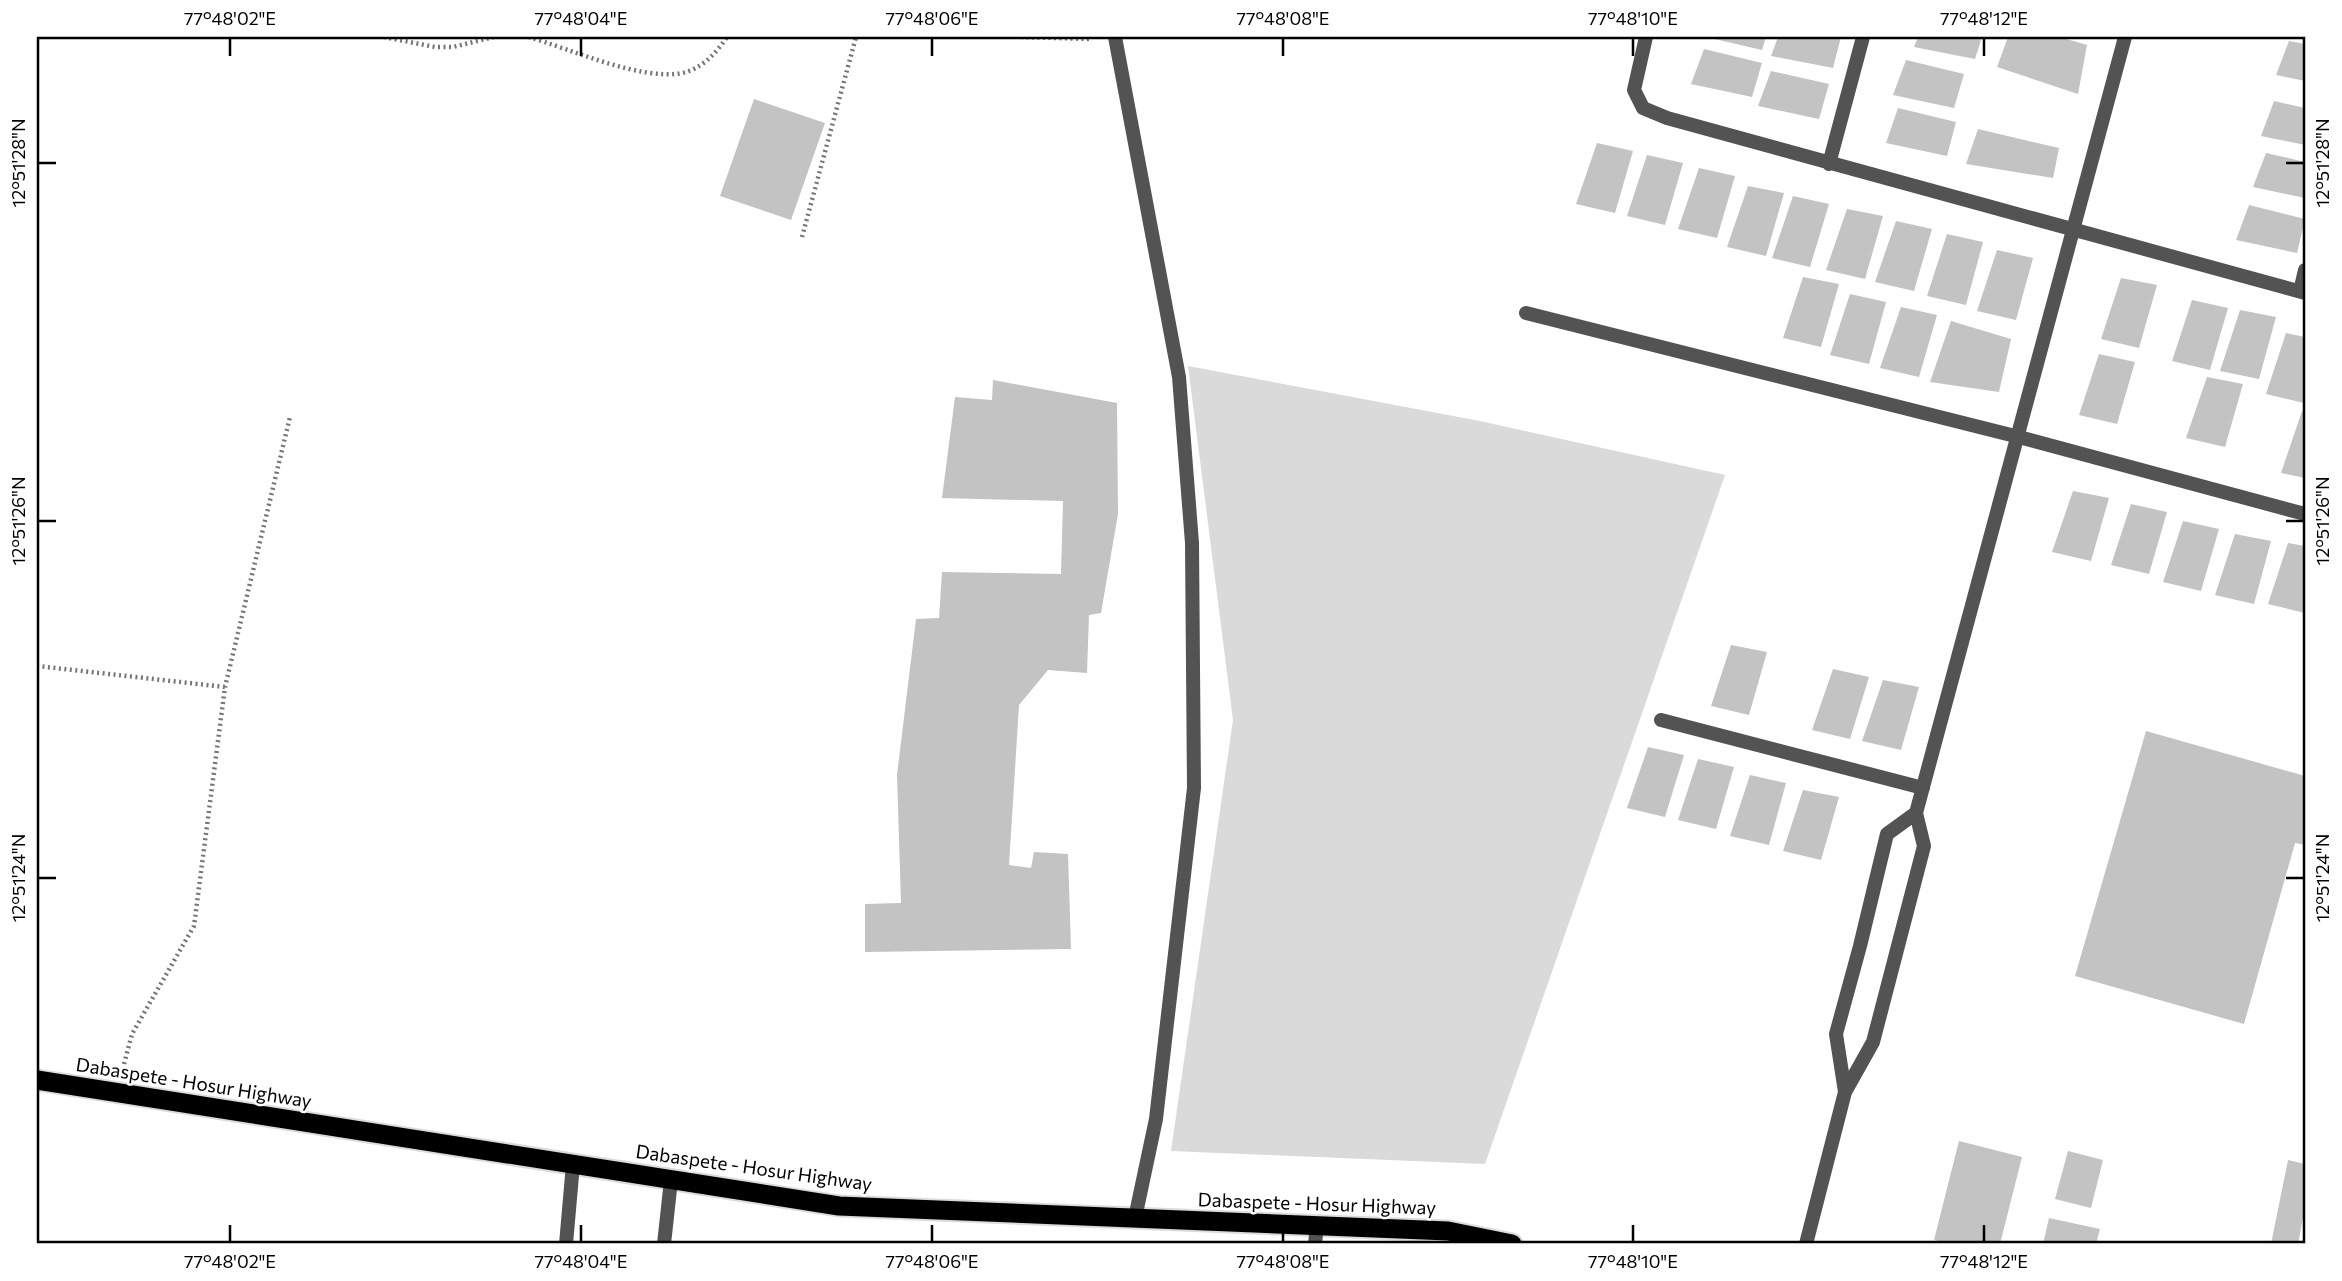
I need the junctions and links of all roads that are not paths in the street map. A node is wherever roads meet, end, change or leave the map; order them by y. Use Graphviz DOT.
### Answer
graph roads {
  1 [pos="1646,37"];
  2 [pos="1863,37"];
  3 [pos="2125,37"];
  4 [pos="1116,38"];
  5 [pos="1829,164"];
  6 [pos="2075,229"];
  7 [pos="2305,270"];
  8 [pos="2302,292"];
  9 [pos="1526,313"];
  10 [pos="2019,437"];
  11 [pos="2305,514"];
  12 [pos="1661,720"];
  13 [pos="1923,788"];
  14 [pos="1916,813"];
  15 [pos="37,1080"];
  16 [pos="1844,1092"];
  17 [pos="573,1164"];
  18 [pos="671,1180"];
  19 [pos="1135,1218"];
  20 [pos="1316,1235"];
  21 [pos="566,1244"];
  22 [pos="664,1244"];
  23 [pos="1512,1244"];
  24 [pos="1806,1244"];
  1 -- 5 [label="street"];
  2 -- 5 [label="street"];
  3 -- 6 [label="street"];
  4 -- 19 [label="street"];
  5 -- 6 [label="street"];
  6 -- 8 [label="street"];
  6 -- 10 [label="street"];
  7 -- 8 [label="street"];
  9 -- 10 [label="street"];
  10 -- 11 [label="street"];
  10 -- 13 [label="street"];
  12 -- 13 [label="street"];
  13 -- 14 [label="street"];
  14 -- 16 [label="street"];
  14 -- 16 [label="street"];
  15 -- 17 [label="highway, Dabaspete - Hosur Highway"];
  16 -- 24 [label="street"];
  17 -- 18 [label="highway, Dabaspete - Hosur Highway"];
  17 -- 21 [label="street"];
  18 -- 19 [label="highway, Dabaspete - Hosur Highway"];
  18 -- 22 [label="street"];
  19 -- 20 [label="highway, Dabaspete - Hosur Highway"];
  20 -- 23 [label="highway, Dabaspete - Hosur Highway"];
}
